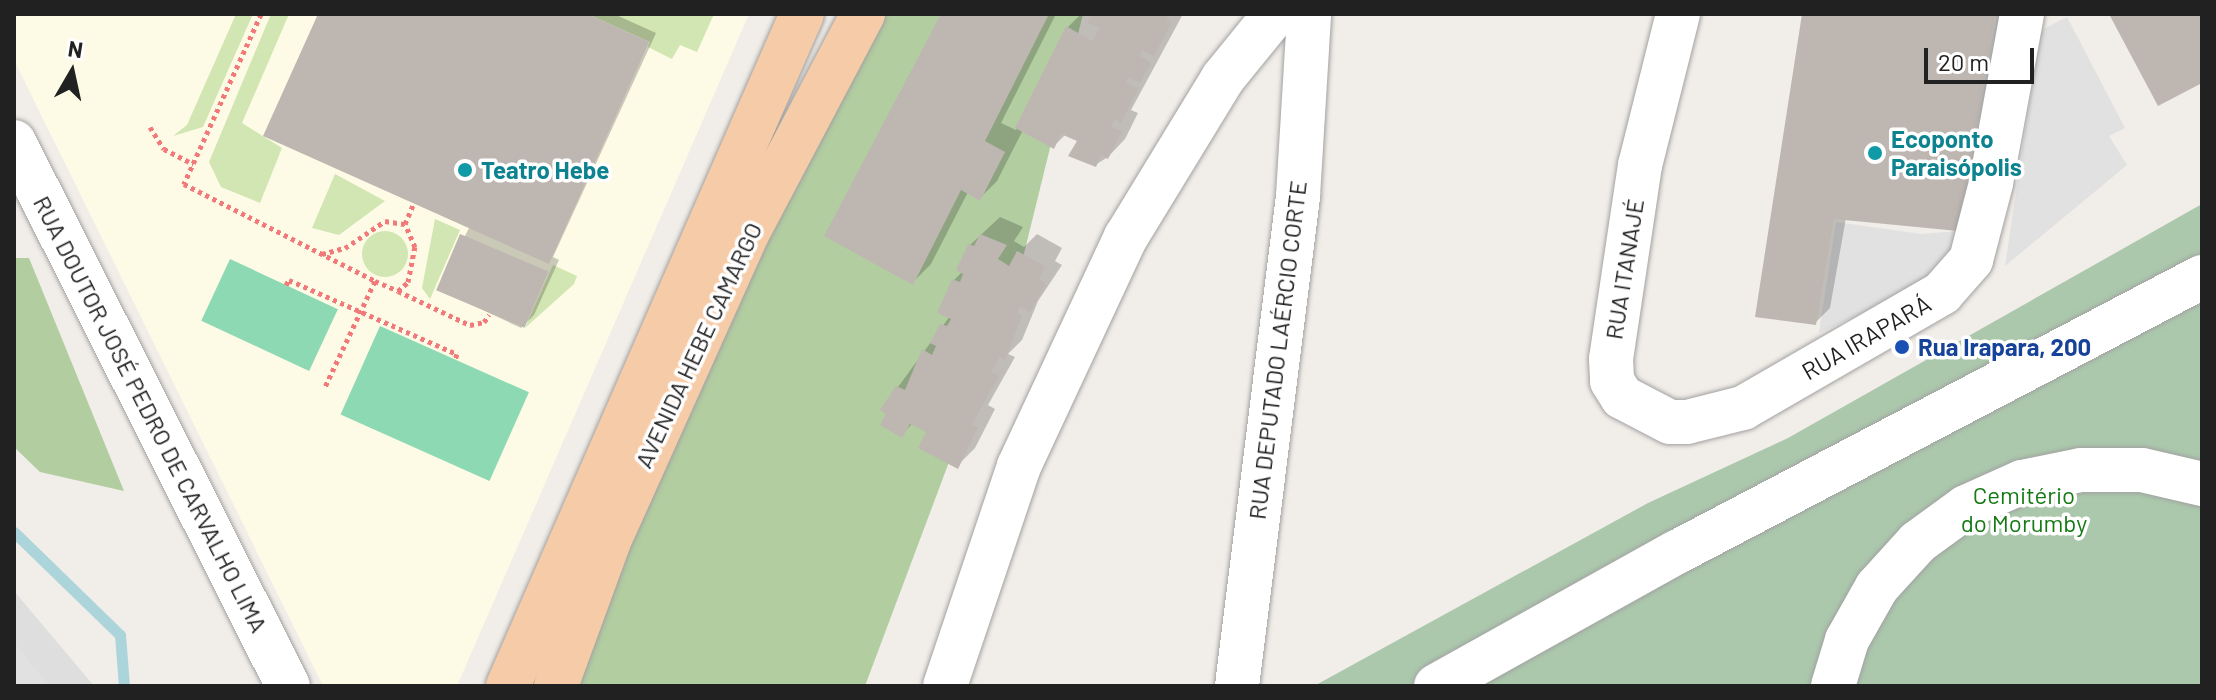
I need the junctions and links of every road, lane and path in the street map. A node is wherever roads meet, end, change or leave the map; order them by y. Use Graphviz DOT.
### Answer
graph roads {
  1 [pos="261,14"];
  2 [pos="802,14"];
  3 [pos="863,14"];
  4 [pos="1275,14"];
  5 [pos="1309,14"];
  6 [pos="1678,14"];
  7 [pos="2022,14"];
  8 [pos="150,127"];
  9 [pos="14,142"];
  10 [pos="193,164"];
  11 [pos="414,203"];
  12 [pos="405,224"];
  13 [pos="321,254"];
  14 [pos="2202,277"];
  15 [pos="375,281"];
  16 [pos="286,285"];
  17 [pos="398,291"];
  18 [pos="360,311"];
  19 [pos="489,315"];
  20 [pos="455,359"];
  21 [pos="324,389"];
  22 [pos="1743,408"];
  23 [pos="2192,474"];
  24 [pos="1847,640"];
  25 [pos="288,686"];
  26 [pos="508,686"];
  27 [pos="556,686"];
  28 [pos="945,686"];
  29 [pos="1237,686"];
  30 [pos="1436,686"];
  31 [pos="1808,686"];
  32 [pos="1833,686"];
  1 -- 10 [label="path"];
  2 -- 26 [label="main road, AVENIDA HEBE CAMARGO"];
  3 -- 27 [label="main road, AVENIDA HEBE CAMARGO"];
  4 -- 28 [label="street"];
  5 -- 29 [label="street, RUA DEPUTADO LAÉRCIO CORTE"];
  6 -- 22 [label="street, RUA ITANAJÉ"];
  7 -- 22 [label="street, RUA IRAPARÁ"];
  8 -- 10 [label="path"];
  9 -- 25 [label="street, RUA DOUTOR JOSÉ PEDRO DE CARVALHO LIMA"];
  10 -- 13 [label="path"];
  11 -- 12 [label="path"];
  12 -- 13 [label="path"];
  12 -- 17 [label="path"];
  13 -- 15 [label="path"];
  14 -- 30 [label="street"];
  15 -- 17 [label="path"];
  15 -- 18 [label="path"];
  16 -- 18 [label="path"];
  17 -- 19 [label="path"];
  18 -- 20 [label="path"];
  18 -- 21 [label="path"];
  23 -- 24 [label="street"];
  24 -- 31 [label="street"];
  24 -- 32 [label="street"];
}
